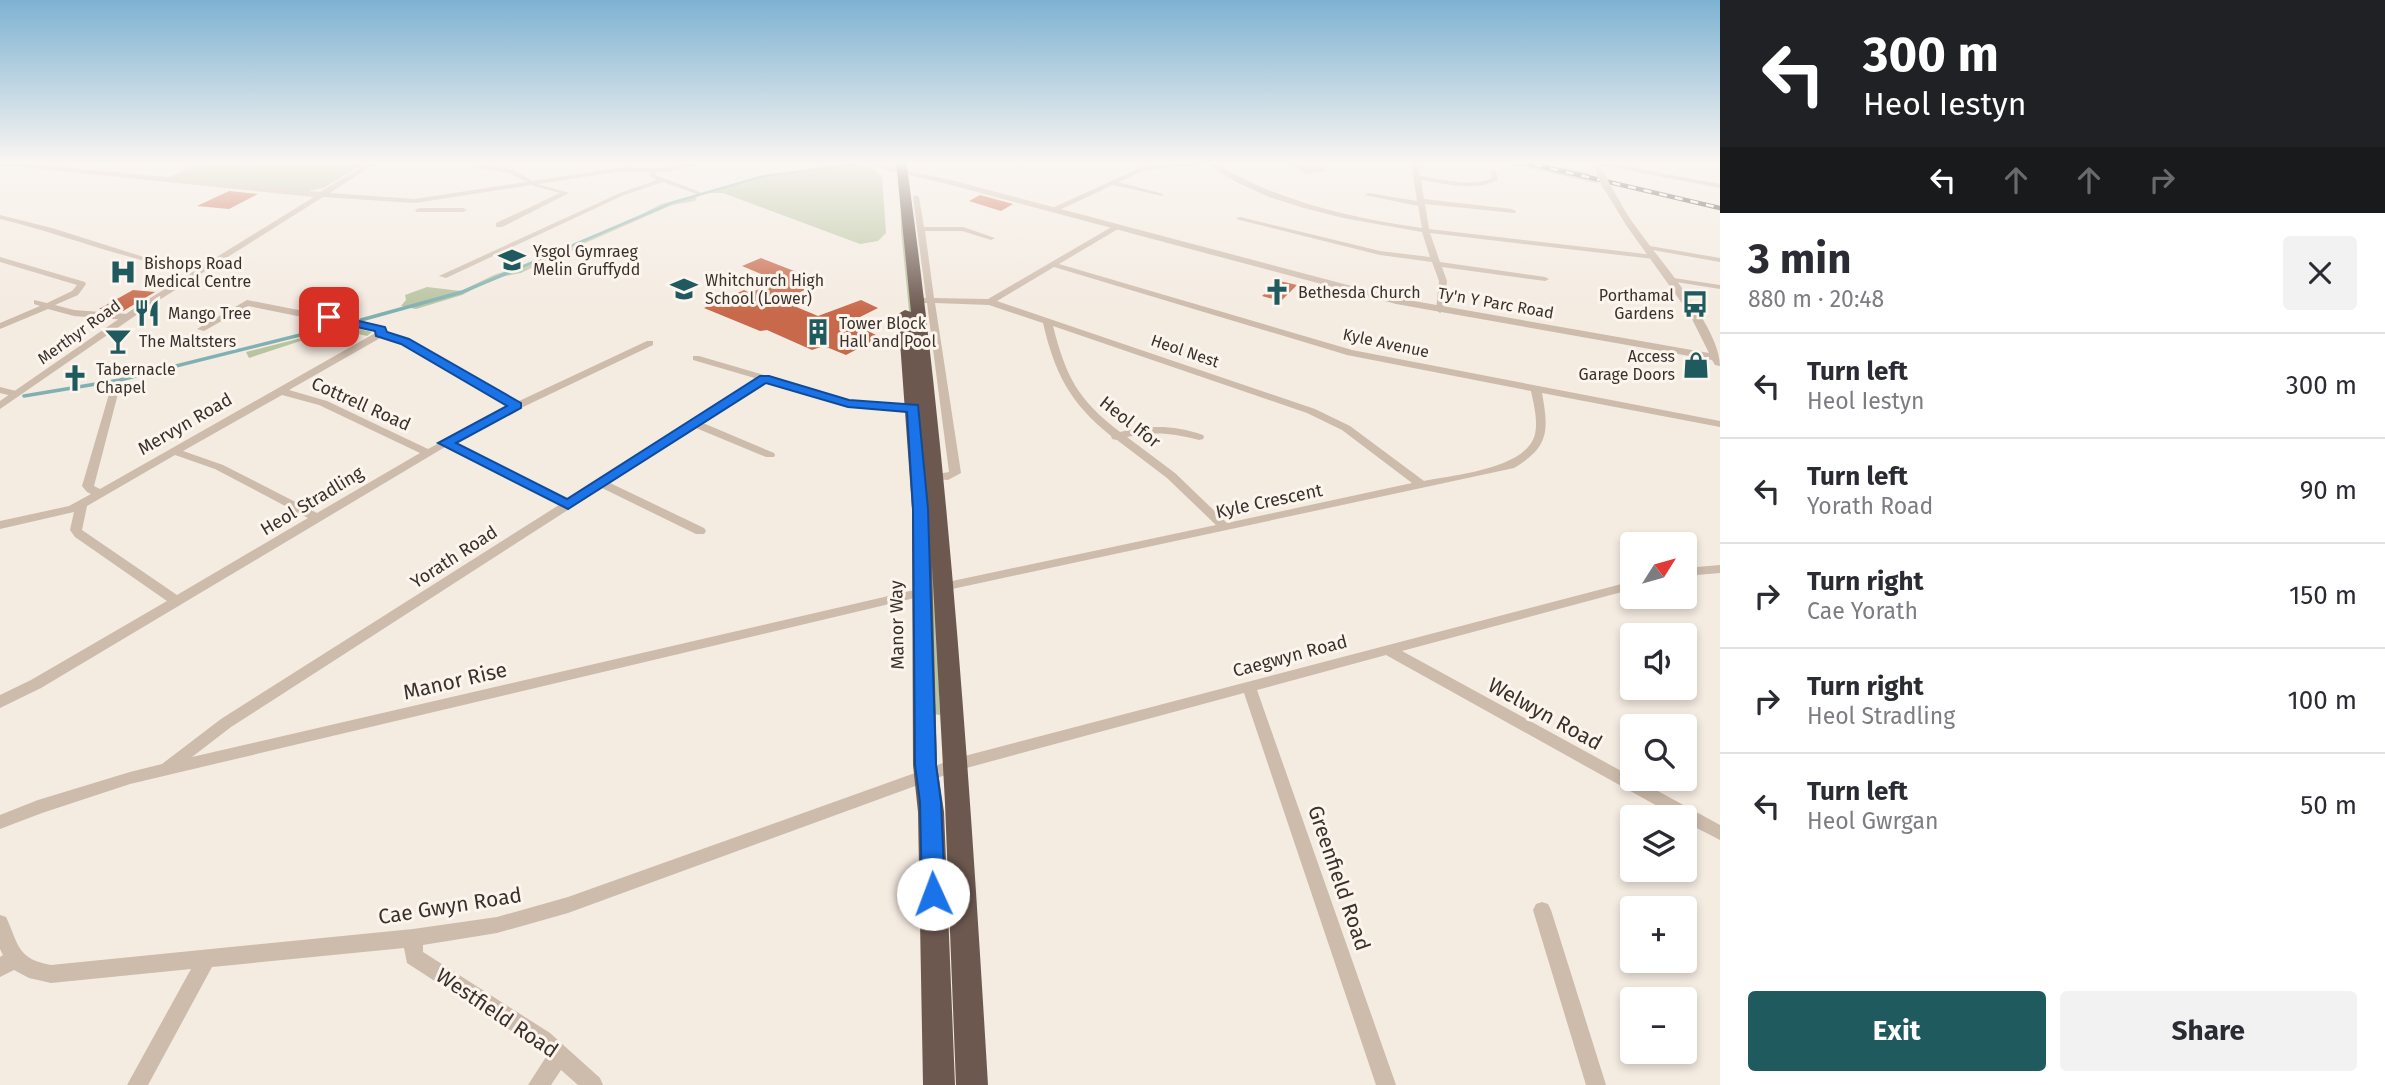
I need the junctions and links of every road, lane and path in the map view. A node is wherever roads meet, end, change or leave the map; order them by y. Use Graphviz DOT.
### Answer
graph roads {
  1 [pos="292,212"];
  2 [pos="417,212"];
  3 [pos="527,212"];
  4 [pos="584,212"];
  5 [pos="899,212"];
  6 [pos="905,212"];
  7 [pos="918,212"];
  8 [pos="1058,212"];
  9 [pos="1332,212"];
  10 [pos="1423,212"];
  11 [pos="1623,212"];
  12 [pos="410,216"];
  13 [pos="0,217"];
  14 [pos="1240,219"];
  15 [pos="19,221"];
  16 [pos="499,225"];
  17 [pos="1115,227"];
  18 [pos="0,228"];
  19 [pos="921,229"];
  20 [pos="1426,231"];
  21 [pos="991,238"];
  22 [pos="1647,247"];
  23 [pos="1654,257"];
  24 [pos="0,259"];
  25 [pos="1720,260"];
  26 [pos="1436,262"];
  27 [pos="1052,264"];
  28 [pos="199,270"];
  29 [pos="443,276"];
  30 [pos="1545,279"];
  31 [pos="1670,279"];
  32 [pos="1720,286"];
  33 [pos="923,300"];
  34 [pos="37,302"];
  35 [pos="990,302"];
  36 [pos="47,306"];
  37 [pos="1440,310"];
  38 [pos="127,317"];
  39 [pos="1047,321"];
  40 [pos="0,326"];
  41 [pos="201,329"];
  42 [pos="381,334"];
  43 [pos="650,343"];
  44 [pos="696,358"];
  45 [pos="1719,360"];
  46 [pos="765,379"];
  47 [pos="115,386"];
  48 [pos="1536,389"];
  49 [pos="280,391"];
  50 [pos="6,393"];
  51 [pos="0,405"];
  52 [pos="517,406"];
  53 [pos="913,408"];
  54 [pos="695,424"];
  55 [pos="1720,424"];
  56 [pos="1199,436"];
  57 [pos="1116,437"];
  58 [pos="445,443"];
  59 [pos="173,451"];
  60 [pos="428,453"];
  61 [pos="770,455"];
  62 [pos="601,483"];
  63 [pos="1423,486"];
  64 [pos="100,493"];
  65 [pos="81,505"];
  66 [pos="568,505"];
  67 [pos="317,518"];
  68 [pos="0,525"];
  69 [pos="1226,528"];
  70 [pos="700,531"];
  71 [pos="1720,569"];
  72 [pos="1698,571"];
  73 [pos="1620,588"];
  74 [pos="933,590"];
  75 [pos="177,601"];
  76 [pos="1388,650"];
  77 [pos="1249,687"];
  78 [pos="0,702"];
  79 [pos="957,764"];
  80 [pos="165,769"];
  81 [pos="926,775"];
  82 [pos="0,822"];
  83 [pos="1720,833"];
  84 [pos="1542,910"];
  85 [pos="0,923"];
  86 [pos="413,938"];
  87 [pos="207,958"];
  88 [pos="7,964"];
  89 [pos="560,1055"];
  90 [pos="136,1085"];
  91 [pos="538,1085"];
  92 [pos="593,1085"];
  93 [pos="939,1085"];
  94 [pos="972,1085"];
  95 [pos="1386,1085"];
  96 [pos="1595,1085"];
  1 -- 28 [label="street, Merthyr Road"];
  2 -- 12 [label="street"];
  3 -- 16 [label="street"];
  4 -- 29 [label="street"];
  5 -- 53 [label="highway, Manor Way"];
  6 -- 33 [label="highway, Manor Way"];
  7 -- 19 [label="street, Manor Way"];
  8 -- 17 [label="street, Ty'n Y Parc Road"];
  9 -- 20 [label="street"];
  10 -- 20 [label="street"];
  11 -- 22 [label="street, bridge"];
  13 -- 15 [label="street"];
  14 -- 26 [label="street"];
  15 -- 18 [label="street"];
  15 -- 28 [label="street"];
  17 -- 27 [label="street"];
  17 -- 37 [label="street, Ty'n Y Parc Road"];
  19 -- 21 [label="street"];
  19 -- 33 [label="street, Manor Way"];
  20 -- 23 [label="street"];
  20 -- 26 [label="street"];
  22 -- 23 [label="street"];
  22 -- 25 [label="street"];
  23 -- 31 [label="street"];
  24 -- 36 [label="street"];
  26 -- 30 [label="street"];
  26 -- 37 [label="street"];
  27 -- 35 [label="street"];
  27 -- 48 [label="street, Kyle Avenue"];
  28 -- 38 [label="street, Merthyr Road"];
  31 -- 32 [label="street"];
  31 -- 45 [label="street"];
  33 -- 35 [label="street, Heol Nest"];
  33 -- 74 [label="highway, Manor Way"];
  34 -- 36 [label="street"];
  35 -- 39 [label="street, Heol Nest"];
  36 -- 38 [label="street"];
  36 -- 40 [label="street"];
  37 -- 45 [label="street, Ty'n Y Parc Road"];
  38 -- 50 [label="street, Merthyr Road"];
  39 -- 57 [label="street, Heol Ifor"];
  39 -- 63 [label="street, Heol Nest"];
  41 -- 42 [label="street"];
  42 -- 49 [label="street, Mervyn Road"];
  42 -- 52 [label="street"];
  43 -- 52 [label="street, Heol Stradling"];
  44 -- 46 [label="street"];
  46 -- 53 [label="street"];
  46 -- 54 [label="street, Yorath Road"];
  47 -- 64 [label="street"];
  48 -- 55 [label="street, Kyle Avenue"];
  48 -- 63 [label="street, Kyle Crescent"];
  49 -- 59 [label="street, Mervyn Road"];
  49 -- 60 [label="street, Cottrell Road"];
  50 -- 51 [label="street, Merthyr Road"];
  52 -- 58 [label="street, Heol Stradling"];
  53 -- 74 [label="highway, Manor Way"];
  54 -- 61 [label="street"];
  54 -- 62 [label="street, Yorath Road"];
  56 -- 57 [label="street"];
  57 -- 69 [label="street, Heol Ifor"];
  58 -- 60 [label="street, Heol Stradling"];
  58 -- 66 [label="street"];
  59 -- 64 [label="street, Mervyn Road"];
  59 -- 67 [label="street"];
  60 -- 67 [label="street, Heol Stradling"];
  62 -- 66 [label="street, Yorath Road"];
  62 -- 70 [label="street"];
  63 -- 69 [label="street, Kyle Crescent"];
  64 -- 65 [label="street, Mervyn Road"];
  65 -- 68 [label="street, Mervyn Road"];
  65 -- 75 [label="street"];
  66 -- 80 [label="street, Yorath Road"];
  67 -- 75 [label="street, Heol Stradling"];
  69 -- 74 [label="street, Kyle Crescent"];
  71 -- 72 [label="street"];
  73 -- 76 [label="street, Caegwyn Road"];
  74 -- 79 [label="highway, Manor Way"];
  74 -- 80 [label="street, Manor Rise"];
  74 -- 81 [label="highway, Manor Way"];
  75 -- 78 [label="street, Heol Stradling"];
  76 -- 77 [label="street, Caegwyn Road"];
  76 -- 83 [label="street, Welwyn Road"];
  77 -- 79 [label="street, Caegwyn Road"];
  77 -- 95 [label="street, Greenfield Road"];
  79 -- 81 [label="street, Cae Gwyn Road"];
  79 -- 94 [label="highway, Manor Way"];
  80 -- 82 [label="street, Manor Rise"];
  81 -- 86 [label="street, Cae Gwyn Road"];
  81 -- 93 [label="highway, Manor Way"];
  84 -- 96 [label="street"];
  85 -- 88 [label="street, Cae Gwyn Road"];
  86 -- 87 [label="street, Cae Gwyn Road"];
  86 -- 89 [label="street, Westfield Road"];
  87 -- 88 [label="street, Cae Gwyn Road"];
  87 -- 90 [label="street"];
  89 -- 91 [label="street"];
  89 -- 92 [label="street, Westfield Road"];
}
